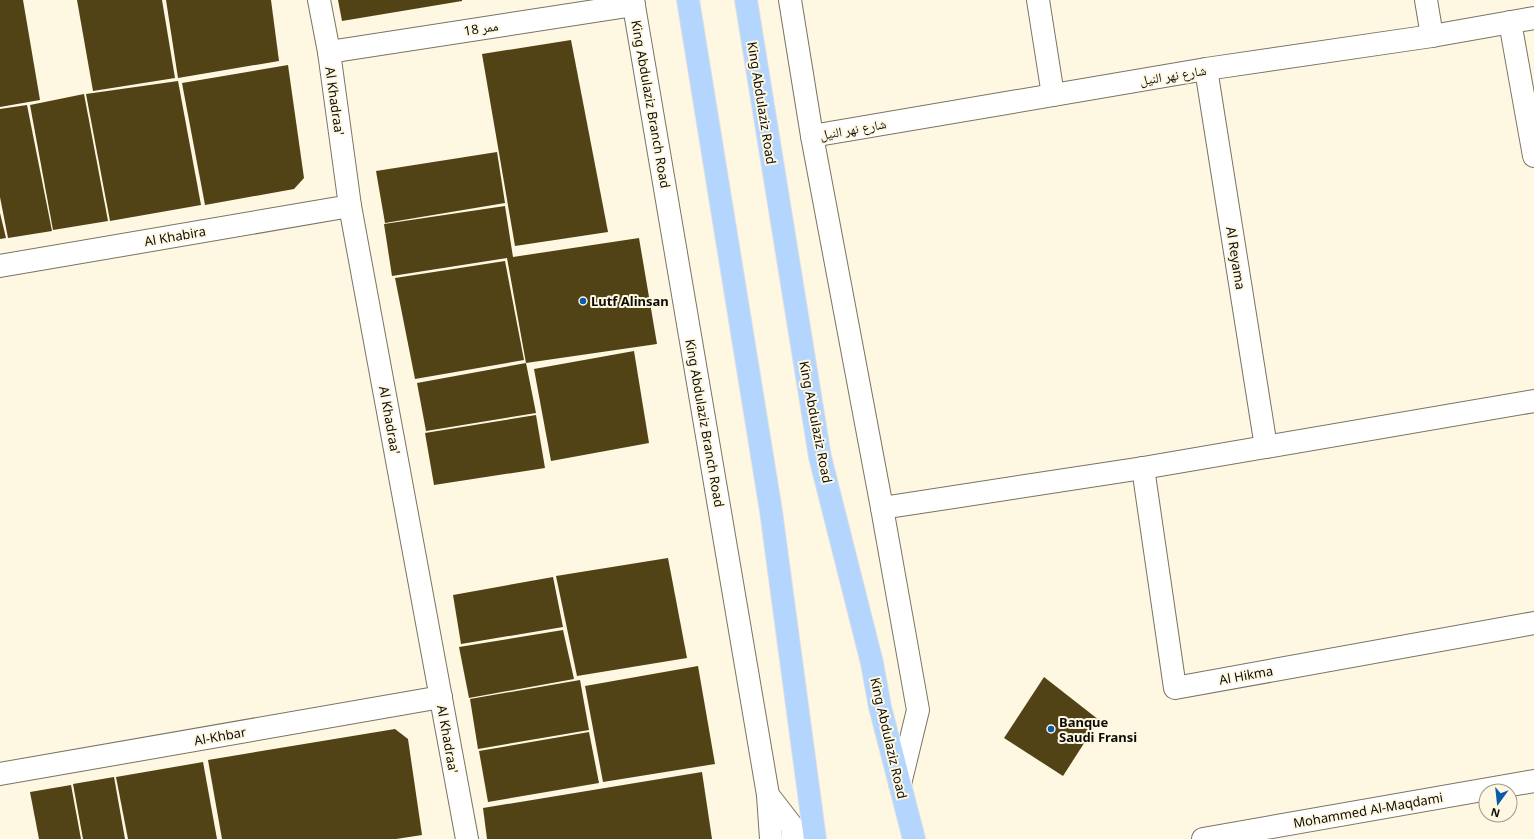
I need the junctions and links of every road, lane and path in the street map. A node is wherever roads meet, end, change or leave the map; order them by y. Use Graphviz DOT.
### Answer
graph roads {
  1 [pos="319,0"];
  2 [pos="688,0"];
  3 [pos="746,0"];
  4 [pos="790,0"];
  5 [pos="1038,0"];
  6 [pos="1426,0"];
  7 [pos="634,2"];
  8 [pos="1534,18"];
  9 [pos="1510,22"];
  10 [pos="1432,36"];
  11 [pos="328,52"];
  12 [pos="1206,69"];
  13 [pos="1053,95"];
  14 [pos="812,136"];
  15 [pos="1534,156"];
  16 [pos="350,206"];
  17 [pos="0,266"];
  18 [pos="1534,401"];
  19 [pos="1266,447"];
  20 [pos="1143,468"];
  21 [pos="882,508"];
  22 [pos="1534,623"];
  23 [pos="441,697"];
  24 [pos="0,774"];
  25 [pos="1534,781"];
  26 [pos="900,784"];
  27 [pos="768,795"];
  28 [pos="467,839"];
  29 [pos="771,839"];
  30 [pos="793,839"];
  31 [pos="815,839"];
  32 [pos="914,839"];
  33 [pos="1203,839"];
  1 -- 11 [label="street, Al Khadraa'"];
  2 -- 31 [label="main road"];
  3 -- 26 [label="main road, King Abdulaziz Road"];
  4 -- 14 [label="street"];
  5 -- 13 [label="street"];
  6 -- 10 [label="street"];
  7 -- 11 [label="street, ممر 18"];
  7 -- 27 [label="street, King Abdulaziz Branch Road"];
  8 -- 9 [label="street, شارع نهر النيل"];
  9 -- 10 [label="street, شارع نهر النيل"];
  9 -- 15 [label="street"];
  10 -- 12 [label="street, شارع نهر النيل"];
  11 -- 16 [label="street, Al Khadraa'"];
  12 -- 13 [label="street, شارع نهر النيل"];
  12 -- 19 [label="street, Al Reyama"];
  13 -- 14 [label="street, شارع نهر النيل"];
  14 -- 21 [label="street"];
  16 -- 17 [label="street, Al Khabira"];
  16 -- 23 [label="street, Al Khadraa'"];
  18 -- 19 [label="street"];
  19 -- 20 [label="street"];
  20 -- 21 [label="street"];
  20 -- 22 [label="street, Al Hikma"];
  21 -- 26 [label="street"];
  23 -- 24 [label="street, Al-Khbar"];
  23 -- 28 [label="street, Al Khadraa'"];
  25 -- 33 [label="street, Mohammed Al-Maqdami"];
  26 -- 32 [label="main road, King Abdulaziz Road"];
  27 -- 29 [label="street"];
  27 -- 30 [label="street, King Abdulaziz Branch Road"];
}
